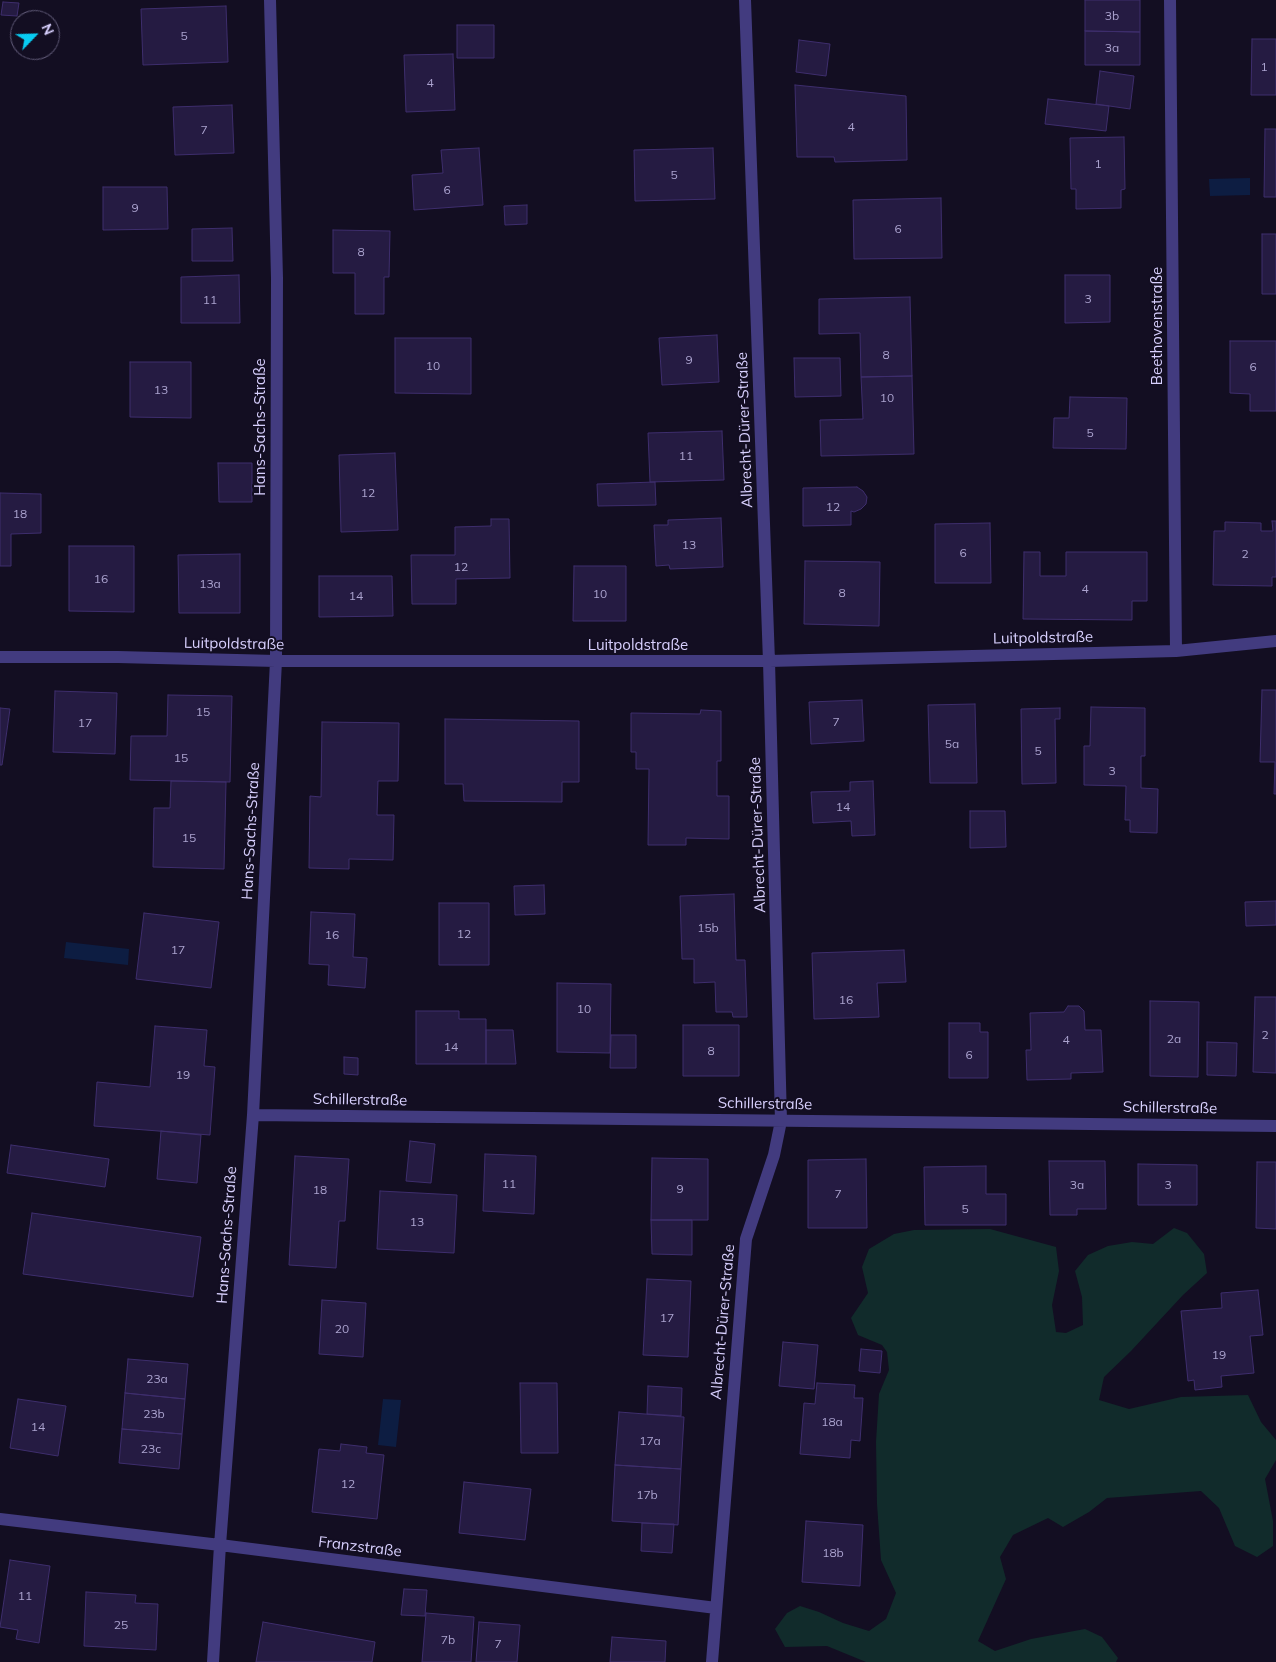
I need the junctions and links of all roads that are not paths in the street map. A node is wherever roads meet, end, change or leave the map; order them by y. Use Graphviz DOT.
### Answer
graph roads {
  1 [pos="270,0"];
  2 [pos="745,0"];
  3 [pos="1170,0"];
  4 [pos="1276,640"];
  5 [pos="1176,651"];
  6 [pos="0,657"];
  7 [pos="276,661"];
  8 [pos="769,661"];
  9 [pos="253,1115"];
  10 [pos="781,1121"];
  11 [pos="1276,1126"];
  12 [pos="0,1519"];
  13 [pos="220,1545"];
  14 [pos="716,1608"];
  15 [pos="213,1662"];
  16 [pos="712,1662"];
  1 -- 7 [label="street, Hans-Sachs-Straße"];
  2 -- 8 [label="street, Albrecht-Dürer-Straße"];
  3 -- 5 [label="street, Beethovenstraße"];
  4 -- 5 [label="street, Luitpoldstraße"];
  5 -- 8 [label="street, Luitpoldstraße"];
  6 -- 7 [label="street, Luitpoldstraße"];
  7 -- 8 [label="street, Luitpoldstraße"];
  7 -- 9 [label="street, Hans-Sachs-Straße"];
  8 -- 10 [label="street, Albrecht-Dürer-Straße"];
  9 -- 10 [label="street, Schillerstraße"];
  9 -- 13 [label="street, Hans-Sachs-Straße"];
  10 -- 11 [label="street, Schillerstraße"];
  10 -- 14 [label="street, Albrecht-Dürer-Straße"];
  12 -- 13 [label="street, Franzstraße"];
  13 -- 14 [label="street, Franzstraße"];
  13 -- 15 [label="street, Hans-Sachs-Straße"];
  14 -- 16 [label="street, Albrecht-Dürer-Straße"];
}
